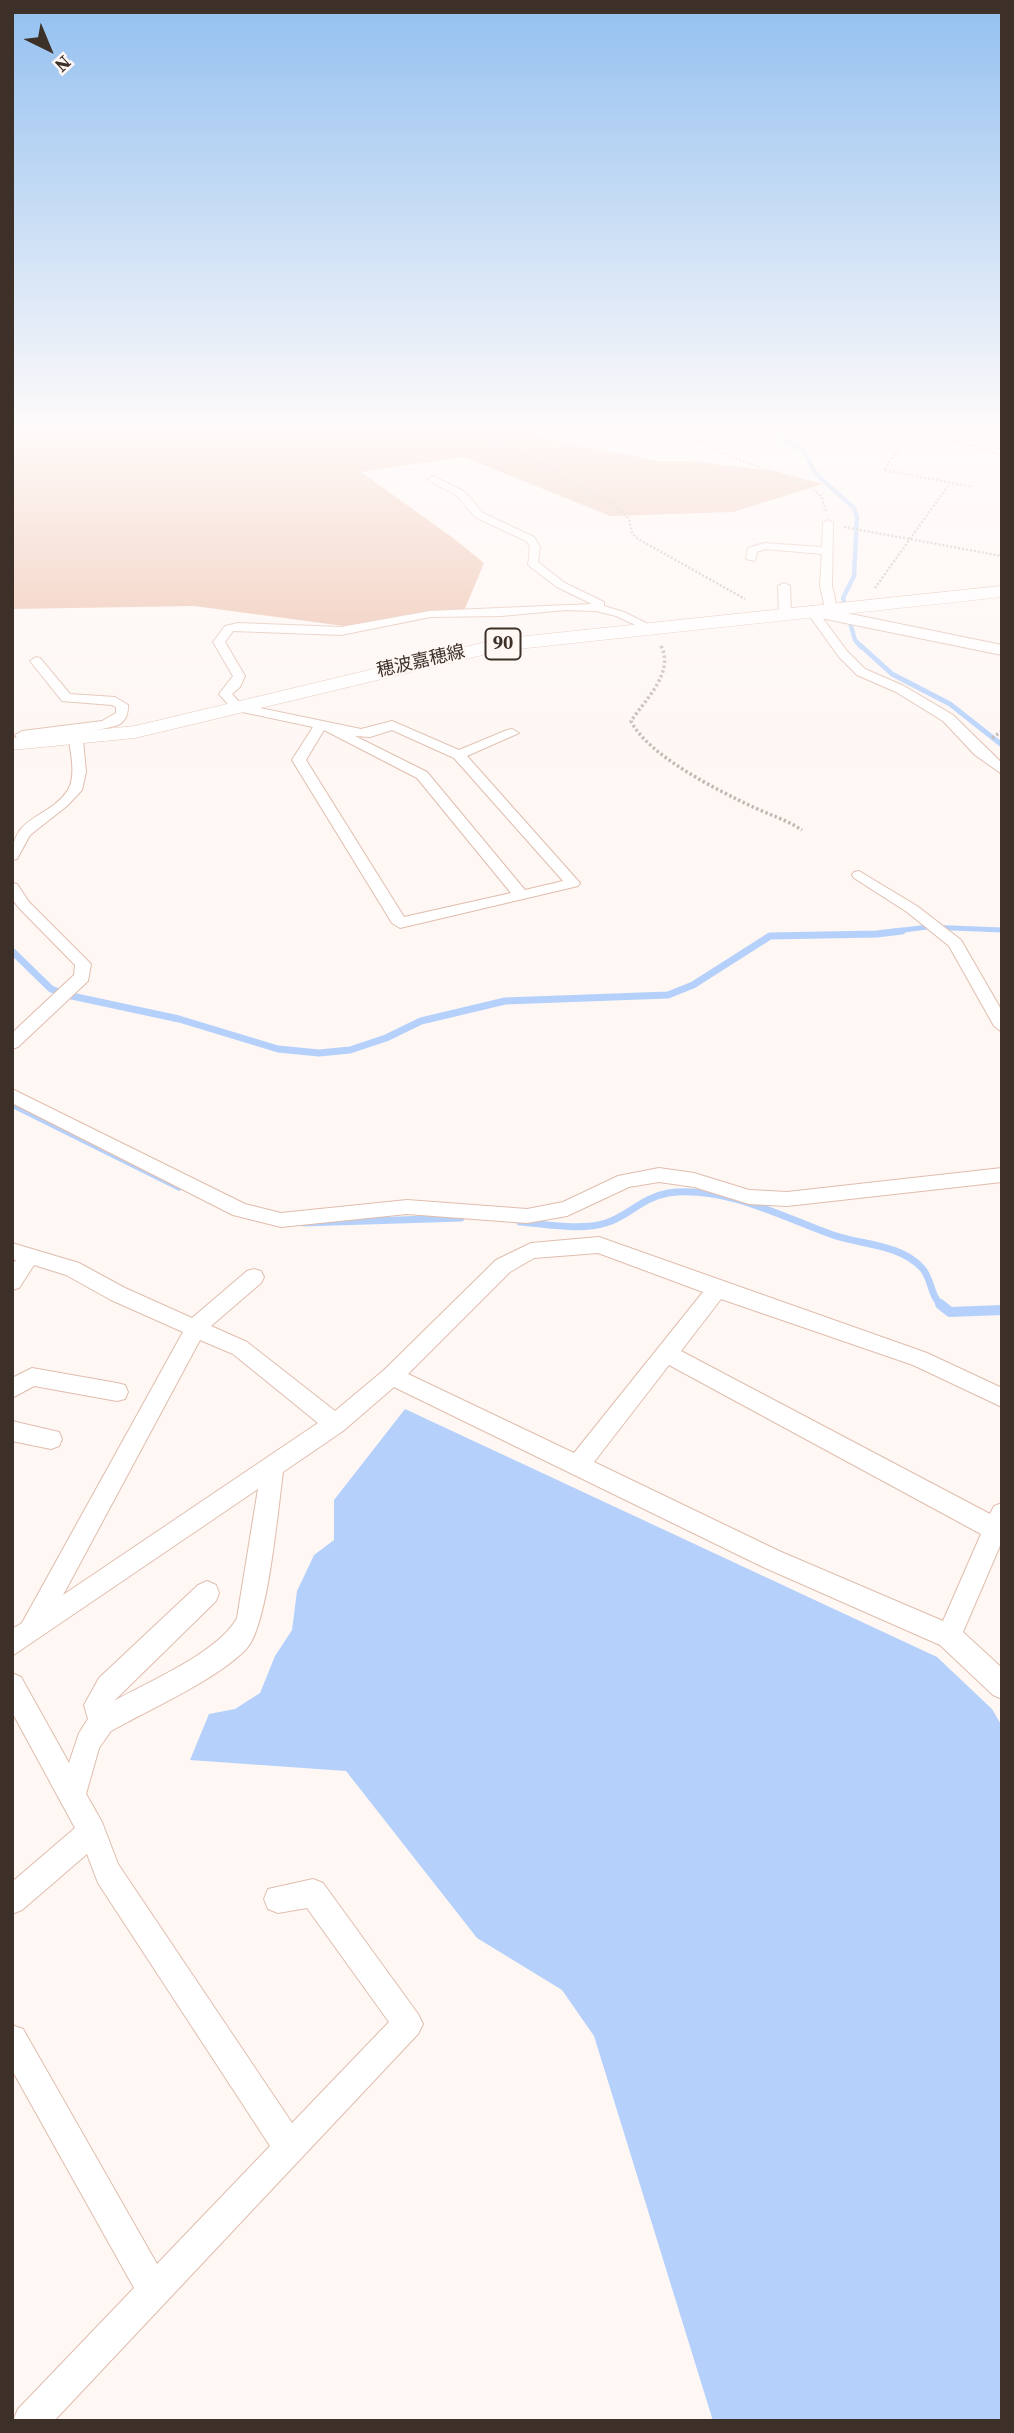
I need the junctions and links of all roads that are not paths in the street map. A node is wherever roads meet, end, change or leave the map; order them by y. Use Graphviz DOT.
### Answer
graph roads {
  1 [pos="532,542"];
  2 [pos="827,542"];
  3 [pos="827,551"];
  4 [pos="751,559"];
  5 [pos="784,586"];
  6 [pos="1002,591"];
  7 [pos="784,610"];
  8 [pos="822,610"];
  9 [pos="620,614"];
  10 [pos="650,628"];
  11 [pos="1002,650"];
  12 [pos="36,661"];
  13 [pos="237,706"];
  14 [pos="321,724"];
  15 [pos="512,733"];
  16 [pos="17,739"];
  17 [pos="76,740"];
  18 [pos="459,755"];
  19 [pos="1002,769"];
  20 [pos="12,856"];
  21 [pos="859,875"];
  22 [pos="12,887"];
  23 [pos="522,896"];
  24 [pos="1002,1026"];
  25 [pos="12,1044"];
  26 [pos="12,1095"];
  27 [pos="1002,1175"];
  28 [pos="21,1253"];
  29 [pos="254,1277"];
  30 [pos="12,1282"];
  31 [pos="716,1289"];
  32 [pos="197,1327"];
  33 [pos="666,1353"];
  34 [pos="392,1376"];
  35 [pos="12,1389"];
  36 [pos="117,1392"];
  37 [pos="1002,1398"];
  38 [pos="335,1424"];
  39 [pos="12,1432"];
  40 [pos="51,1439"];
  41 [pos="579,1465"];
  42 [pos="273,1466"];
  43 [pos="998,1521"];
  44 [pos="207,1593"];
  45 [pos="949,1636"];
  46 [pos="21,1638"];
  47 [pos="12,1686"];
  48 [pos="1002,1686"];
  49 [pos="102,1722"];
  50 [pos="72,1796"];
  51 [pos="92,1832"];
  52 [pos="278,1899"];
  53 [pos="12,1900"];
  54 [pos="12,2040"];
  55 [pos="290,2148"];
  56 [pos="153,2292"];
  57 [pos="30,2421"];
  1 -- 9 [label="street"];
  2 -- 3 [label="street"];
  3 -- 4 [label="street"];
  3 -- 8 [label="street"];
  5 -- 7 [label="street"];
  6 -- 8 [label="main road, 穂波嘉穂線 / 90"];
  7 -- 8 [label="main road, 穂波嘉穂線 / 90"];
  7 -- 10 [label="main road, 穂波嘉穂線 / 90"];
  8 -- 11 [label="street"];
  8 -- 19 [label="street"];
  9 -- 10 [label="street"];
  9 -- 13 [label="street"];
  10 -- 13 [label="main road, 穂波嘉穂線 / 90"];
  12 -- 16 [label="street"];
  13 -- 14 [label="street"];
  13 -- 17 [label="main road, 穂波嘉穂線 / 90"];
  14 -- 18 [label="street"];
  14 -- 23 [label="street"];
  14 -- 23 [label="street"];
  15 -- 18 [label="street"];
  16 -- 17 [label="main road, 穂波嘉穂線 / 90"];
  17 -- 20 [label="street"];
  18 -- 23 [label="street"];
  21 -- 24 [label="street"];
  22 -- 25 [label="street"];
  26 -- 27 [label="street"];
  28 -- 30 [label="street"];
  28 -- 32 [label="street"];
  29 -- 32 [label="street"];
  31 -- 33 [label="street"];
  31 -- 34 [label="street"];
  31 -- 37 [label="street"];
  32 -- 38 [label="street"];
  32 -- 46 [label="street"];
  33 -- 41 [label="street"];
  33 -- 43 [label="street"];
  34 -- 38 [label="street"];
  34 -- 41 [label="street"];
  35 -- 36 [label="street"];
  38 -- 42 [label="street"];
  39 -- 40 [label="street"];
  41 -- 45 [label="street"];
  42 -- 46 [label="street"];
  42 -- 49 [label="street"];
  43 -- 45 [label="street"];
  44 -- 49 [label="street"];
  45 -- 48 [label="street"];
  47 -- 50 [label="street"];
  49 -- 50 [label="street"];
  50 -- 51 [label="street"];
  51 -- 53 [label="street"];
  51 -- 55 [label="street"];
  52 -- 55 [label="street"];
  54 -- 56 [label="street"];
  55 -- 56 [label="street"];
  56 -- 57 [label="street"];
}
